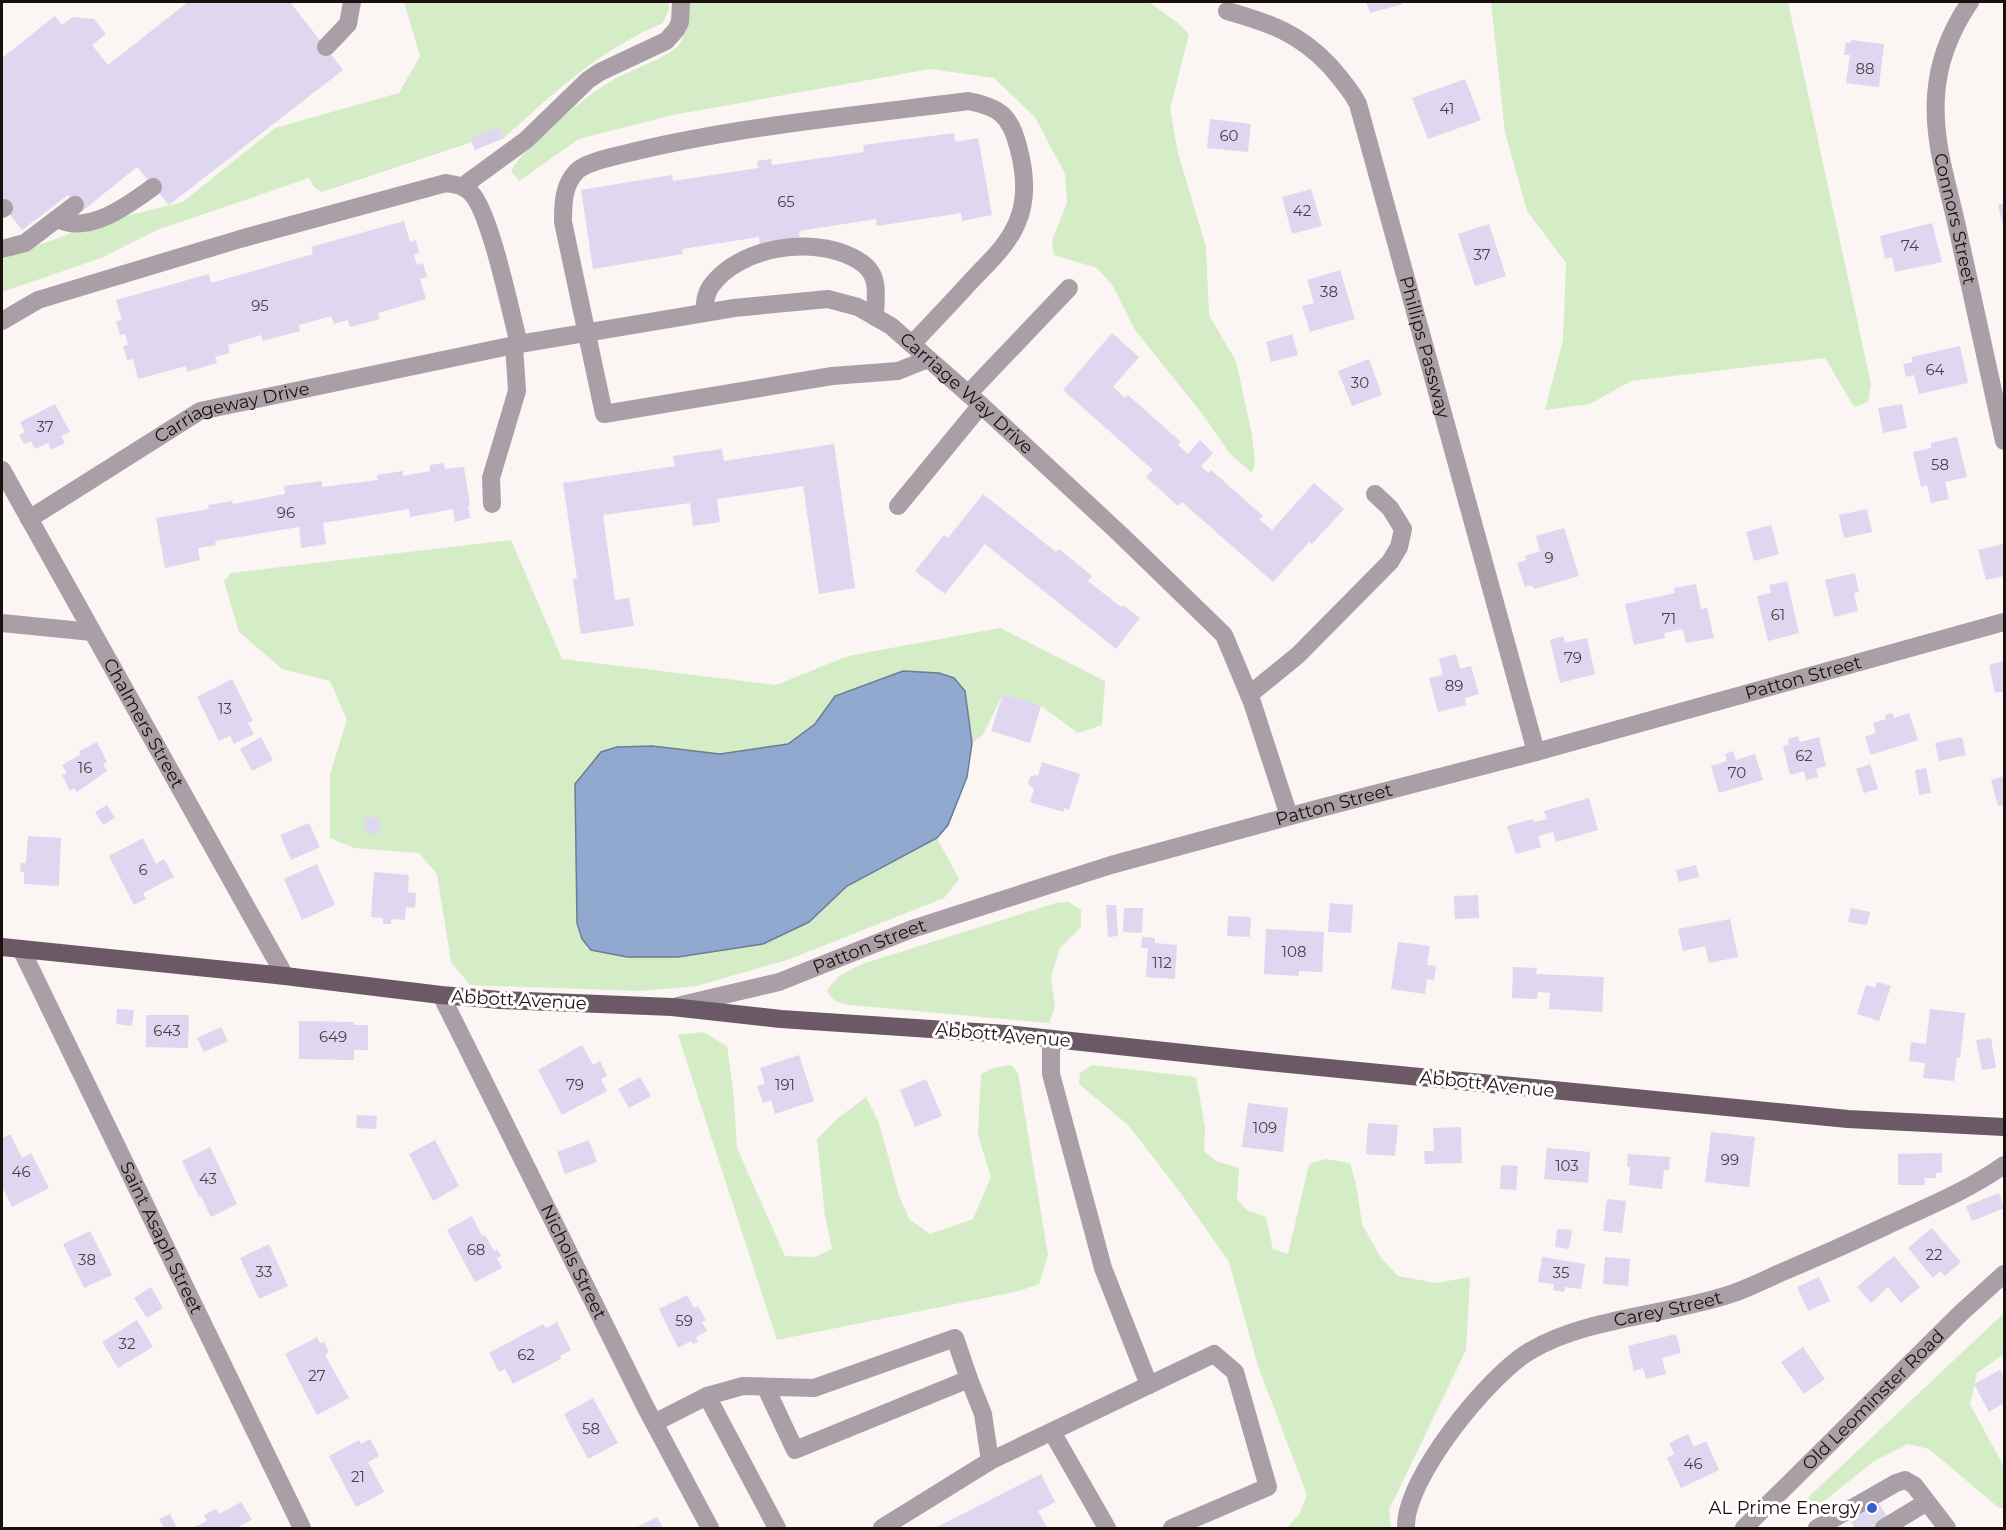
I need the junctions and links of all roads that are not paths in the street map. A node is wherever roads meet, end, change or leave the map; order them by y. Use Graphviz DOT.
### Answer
graph roads {
  1 [pos="352,2"];
  2 [pos="681,2"];
  3 [pos="1970,2"];
  4 [pos="1227,11"];
  5 [pos="326,47"];
  6 [pos="463,186"];
  7 [pos="153,187"];
  8 [pos="75,205"];
  9 [pos="57,219"];
  10 [pos="2,249"];
  11 [pos="1069,288"];
  12 [pos="704,313"];
  13 [pos="875,317"];
  14 [pos="2,321"];
  15 [pos="586,333"];
  16 [pos="912,344"];
  17 [pos="516,345"];
  18 [pos="457,357"];
  19 [pos="928,359"];
  20 [pos="975,400"];
  21 [pos="2004,441"];
  22 [pos="2,470"];
  23 [pos="1375,494"];
  24 [pos="492,504"];
  25 [pos="898,506"];
  26 [pos="29,519"];
  27 [pos="2004,622"];
  28 [pos="2,623"];
  29 [pos="92,632"];
  30 [pos="1249,695"];
  31 [pos="1536,752"];
  32 [pos="1289,816"];
  33 [pos="2,947"];
  34 [pos="21,949"];
  35 [pos="285,976"];
  36 [pos="441,995"];
  37 [pos="672,1007"];
  38 [pos="1051,1039"];
  39 [pos="2004,1127"];
  40 [pos="2004,1166"];
  41 [pos="2004,1274"];
  42 [pos="969,1379"];
  43 [pos="1149,1385"];
  44 [pos="766,1388"];
  45 [pos="707,1396"];
  46 [pos="654,1423"];
  47 [pos="1052,1432"];
  48 [pos="990,1461"];
  49 [pos="1928,1502"];
  50 [pos="1194,1524"];
  51 [pos="302,1528"];
  52 [pos="710,1528"];
  53 [pos="777,1528"];
  54 [pos="882,1528"];
  55 [pos="1107,1528"];
  56 [pos="1172,1528"];
  57 [pos="1406,1528"];
  58 [pos="1744,1528"];
  59 [pos="1821,1528"];
  60 [pos="1884,1528"];
  61 [pos="1947,1528"];
  1 -- 5 [label="street"];
  2 -- 6 [label="street"];
  3 -- 21 [label="street, Connors Street"];
  4 -- 31 [label="street, Phillips Passway"];
  6 -- 14 [label="street"];
  6 -- 17 [label="street"];
  7 -- 9 [label="street"];
  8 -- 9 [label="street"];
  9 -- 10 [label="street"];
  11 -- 20 [label="street"];
  12 -- 13 [label="street, Carriage Way Drive"];
  12 -- 13 [label="street"];
  12 -- 15 [label="street, Carriage Way Drive"];
  13 -- 16 [label="street, Carriage Way Drive"];
  15 -- 16 [label="street"];
  15 -- 17 [label="street, Carriage Way Drive"];
  15 -- 19 [label="street"];
  16 -- 19 [label="street, Carriage Way Drive"];
  17 -- 18 [label="street, Carriage Way Drive"];
  17 -- 24 [label="street"];
  18 -- 26 [label="street, Carriageway Drive"];
  19 -- 20 [label="street, Carriage Way Drive"];
  20 -- 25 [label="street"];
  20 -- 30 [label="street, Carriage Way Drive"];
  22 -- 26 [label="street, Chalmers Street"];
  23 -- 30 [label="street"];
  26 -- 29 [label="street, Chalmers Street"];
  27 -- 31 [label="street, Patton Street"];
  28 -- 29 [label="street"];
  29 -- 35 [label="street, Chalmers Street"];
  30 -- 32 [label="street, Carriage Way Drive"];
  31 -- 32 [label="street, Patton Street"];
  32 -- 37 [label="street, Patton Street"];
  33 -- 34 [label="main road, Abbott Avenue"];
  34 -- 35 [label="main road, Abbott Avenue"];
  34 -- 51 [label="street, Saint Asaph Street"];
  35 -- 36 [label="main road, Abbott Avenue"];
  36 -- 37 [label="main road, Abbott Avenue"];
  36 -- 46 [label="street, Nichols Street"];
  37 -- 38 [label="main road, Abbott Avenue"];
  38 -- 39 [label="main road, Abbott Avenue"];
  38 -- 43 [label="street"];
  40 -- 57 [label="street, Carey Street"];
  41 -- 58 [label="street, Old Leominster Road"];
  42 -- 44 [label="street"];
  42 -- 44 [label="street"];
  42 -- 48 [label="street"];
  43 -- 47 [label="street"];
  43 -- 50 [label="street"];
  44 -- 45 [label="street"];
  45 -- 46 [label="street"];
  45 -- 53 [label="street"];
  46 -- 52 [label="street, Nichols Street"];
  47 -- 48 [label="street"];
  47 -- 55 [label="street"];
  48 -- 54 [label="street"];
  49 -- 59 [label="street"];
  49 -- 60 [label="street"];
  49 -- 61 [label="street"];
  50 -- 56 [label="street"];
}
